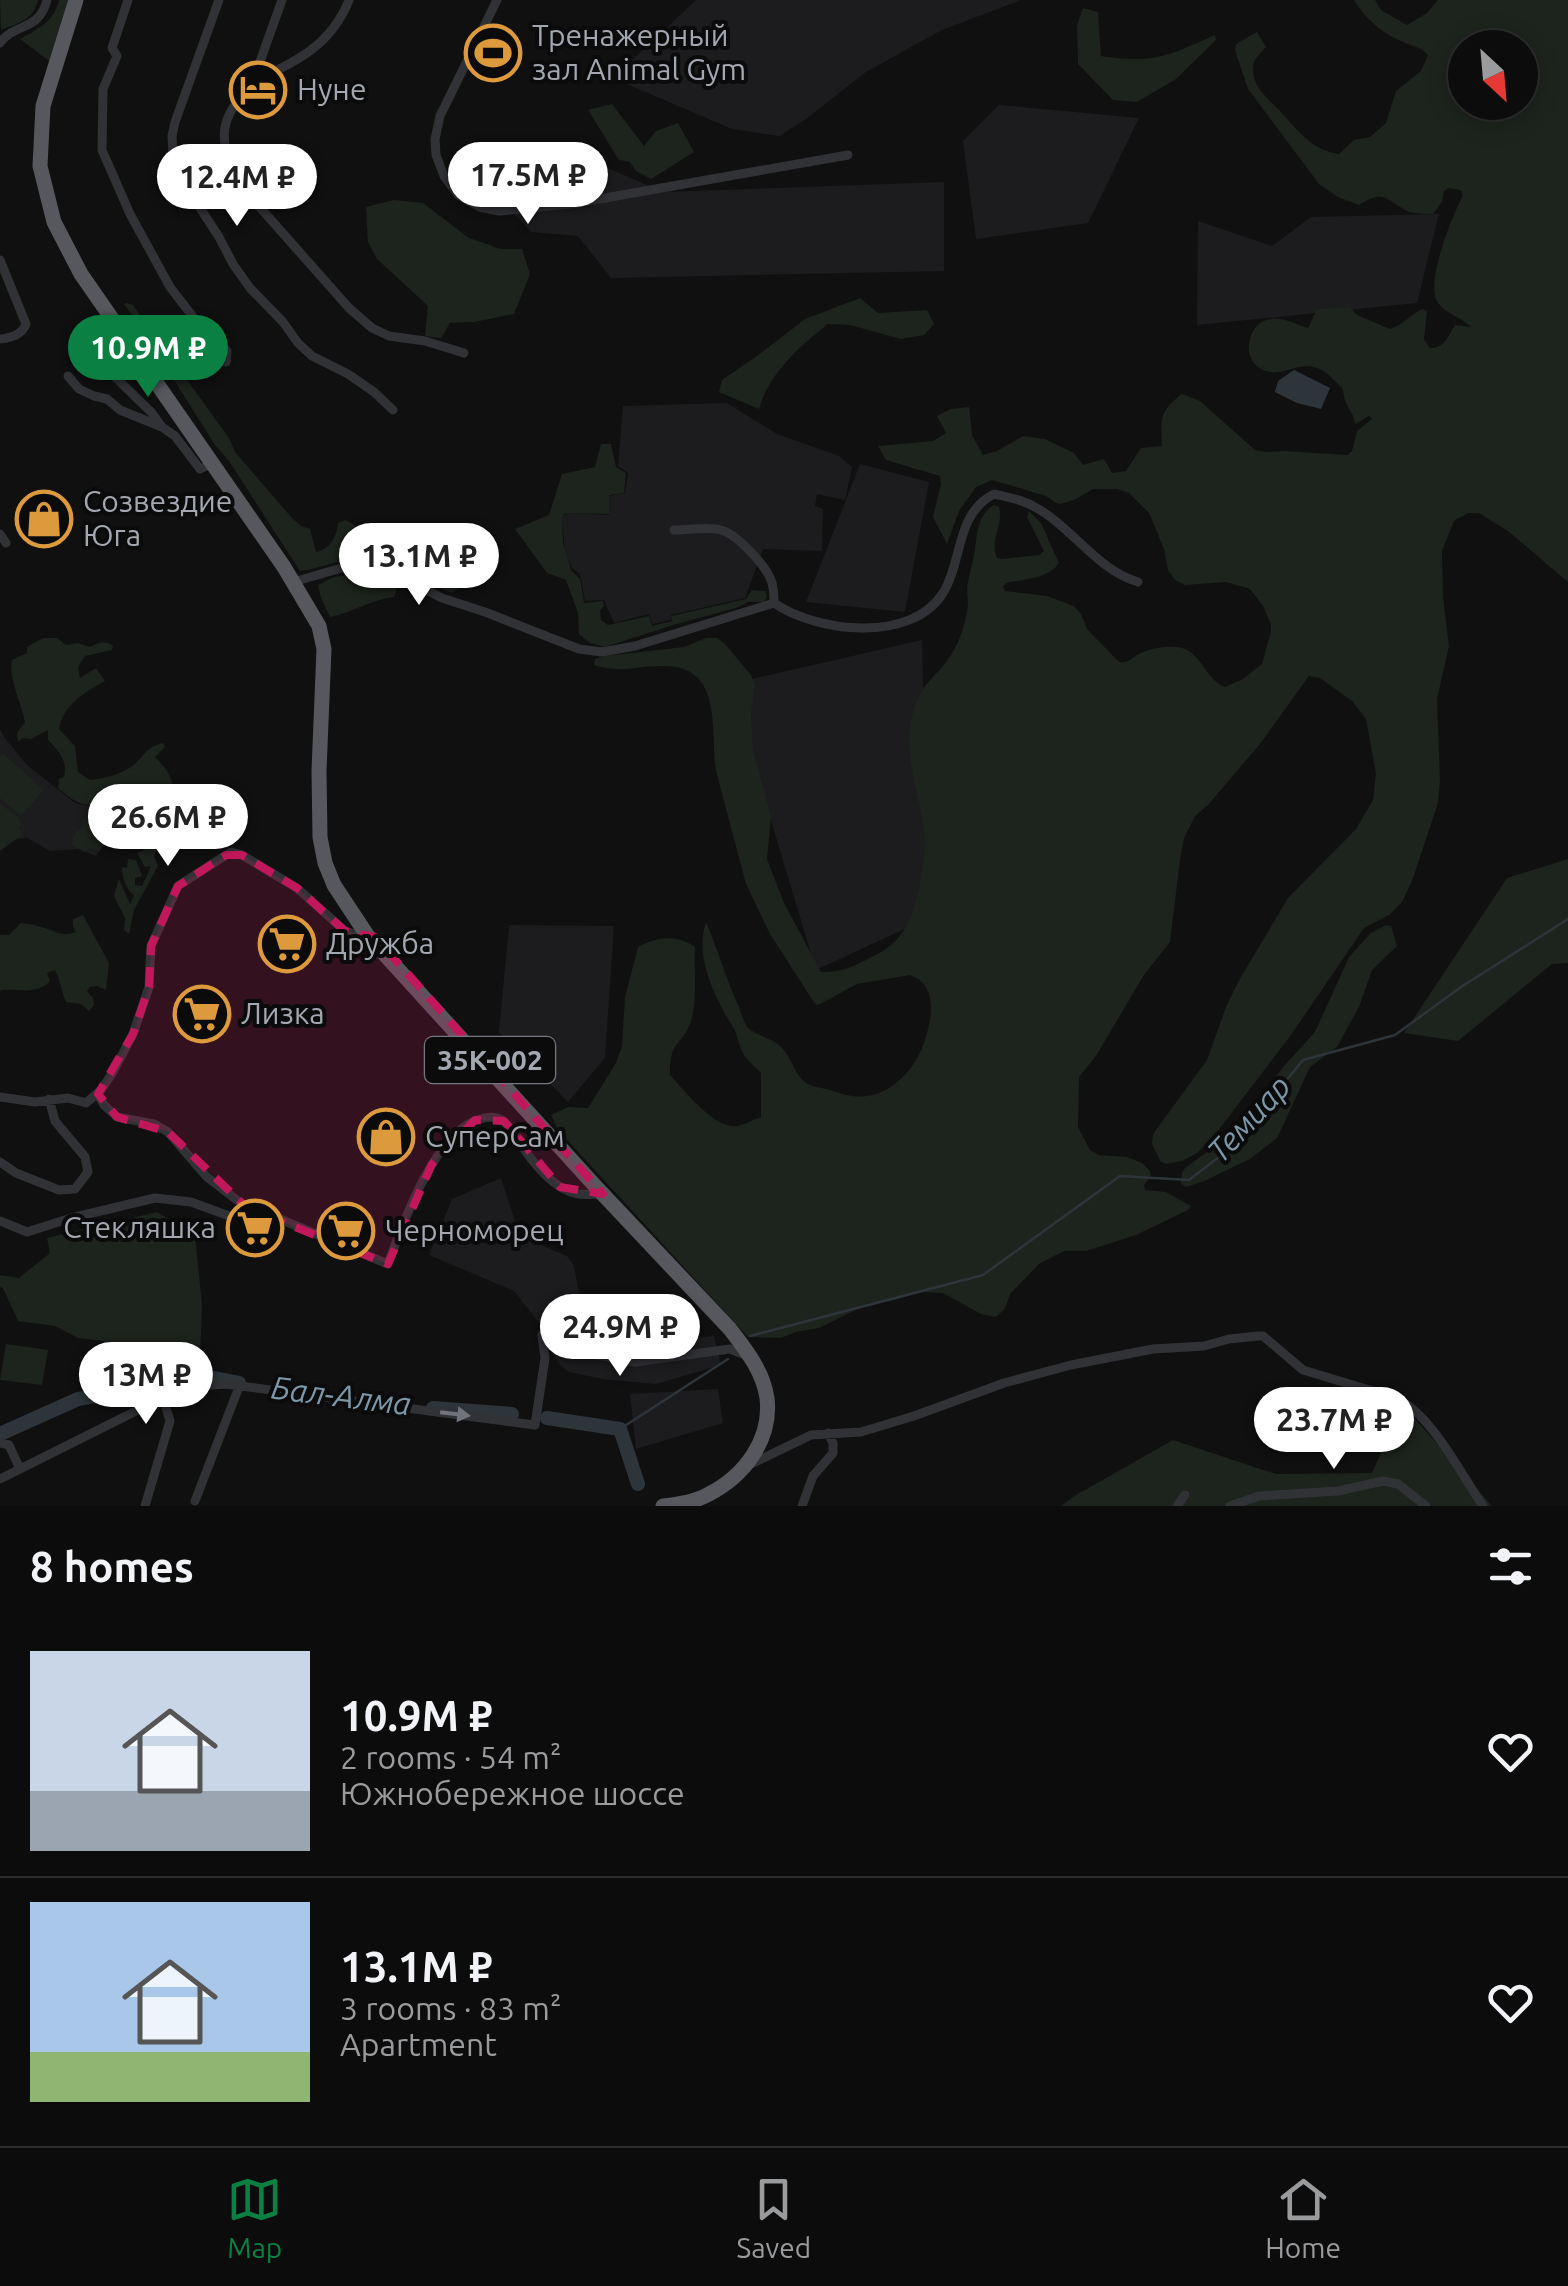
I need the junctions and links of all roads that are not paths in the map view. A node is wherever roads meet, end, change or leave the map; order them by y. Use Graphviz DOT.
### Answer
graph roads {
  1 [pos="47,0"];
  2 [pos="79,0"];
  3 [pos="128,0"];
  4 [pos="219,0"];
  5 [pos="282,0"];
  6 [pos="348,0"];
  7 [pos="496,0"];
  8 [pos="0,43"];
  9 [pos="258,79"];
  10 [pos="848,155"];
  11 [pos="0,260"];
  12 [pos="0,339"];
  13 [pos="464,352"];
  14 [pos="226,362"];
  15 [pos="110,372"];
  16 [pos="68,376"];
  17 [pos="393,410"];
  18 [pos="162,427"];
  19 [pos="210,464"];
  20 [pos="674,530"];
  21 [pos="298,577"];
  22 [pos="1138,582"];
  23 [pos="774,603"];
  24 [pos="369,933"];
  25 [pos="98,1094"];
  26 [pos="0,1097"];
  27 [pos="49,1099"];
  28 [pos="0,1162"];
  29 [pos="606,1192"];
  30 [pos="247,1208"];
  31 [pos="0,1221"];
  32 [pos="753,1358"];
  33 [pos="239,1387"];
  34 [pos="163,1398"];
  35 [pos="828,1434"];
  36 [pos="0,1443"];
  37 [pos="750,1464"];
  38 [pos="20,1470"];
  39 [pos="0,1479"];
  40 [pos="1185,1494"];
  41 [pos="193,1504"];
  42 [pos="148,1505"];
  43 [pos="663,1506"];
  44 [pos="673,1506"];
  45 [pos="802,1506"];
  46 [pos="1177,1506"];
  47 [pos="1230,1506"];
  48 [pos="1426,1506"];
  49 [pos="1483,1506"];
  1 -- 8 [label="street"];
  2 -- 19 [label="highway"];
  2 -- 21 [label="highway"];
  3 -- 14 [label="street"];
  4 -- 17 [label="street"];
  5 -- 9 [label="street"];
  6 -- 9 [label="street"];
  7 -- 10 [label="street"];
  9 -- 13 [label="street"];
  11 -- 12 [label="street"];
  15 -- 18 [label="street"];
  16 -- 18 [label="street"];
  18 -- 19 [label="street"];
  19 -- 24 [label="highway, 35К-002"];
  20 -- 23 [label="street"];
  21 -- 23 [label="street"];
  21 -- 24 [label="highway"];
  22 -- 23 [label="street"];
  24 -- 25 [label="street"];
  24 -- 29 [label="highway, 35К-002"];
  25 -- 27 [label="street"];
  25 -- 30 [label="street"];
  26 -- 27 [label="street"];
  27 -- 28 [label="street"];
  29 -- 30 [label="street"];
  29 -- 32 [label="highway"];
  30 -- 31 [label="street"];
  33 -- 32 [label="street, one-way"];
  32 -- 37 [label="highway"];
  32 -- 43 [label="highway"];
  33 -- 34 [label="street"];
  33 -- 41 [label="street"];
  34 -- 38 [label="street"];
  34 -- 42 [label="street"];
  35 -- 37 [label="street"];
  35 -- 45 [label="street"];
  35 -- 49 [label="street"];
  36 -- 38 [label="street"];
  37 -- 44 [label="highway"];
  38 -- 39 [label="street"];
  40 -- 46 [label="street"];
  47 -- 48 [label="street"];
}
